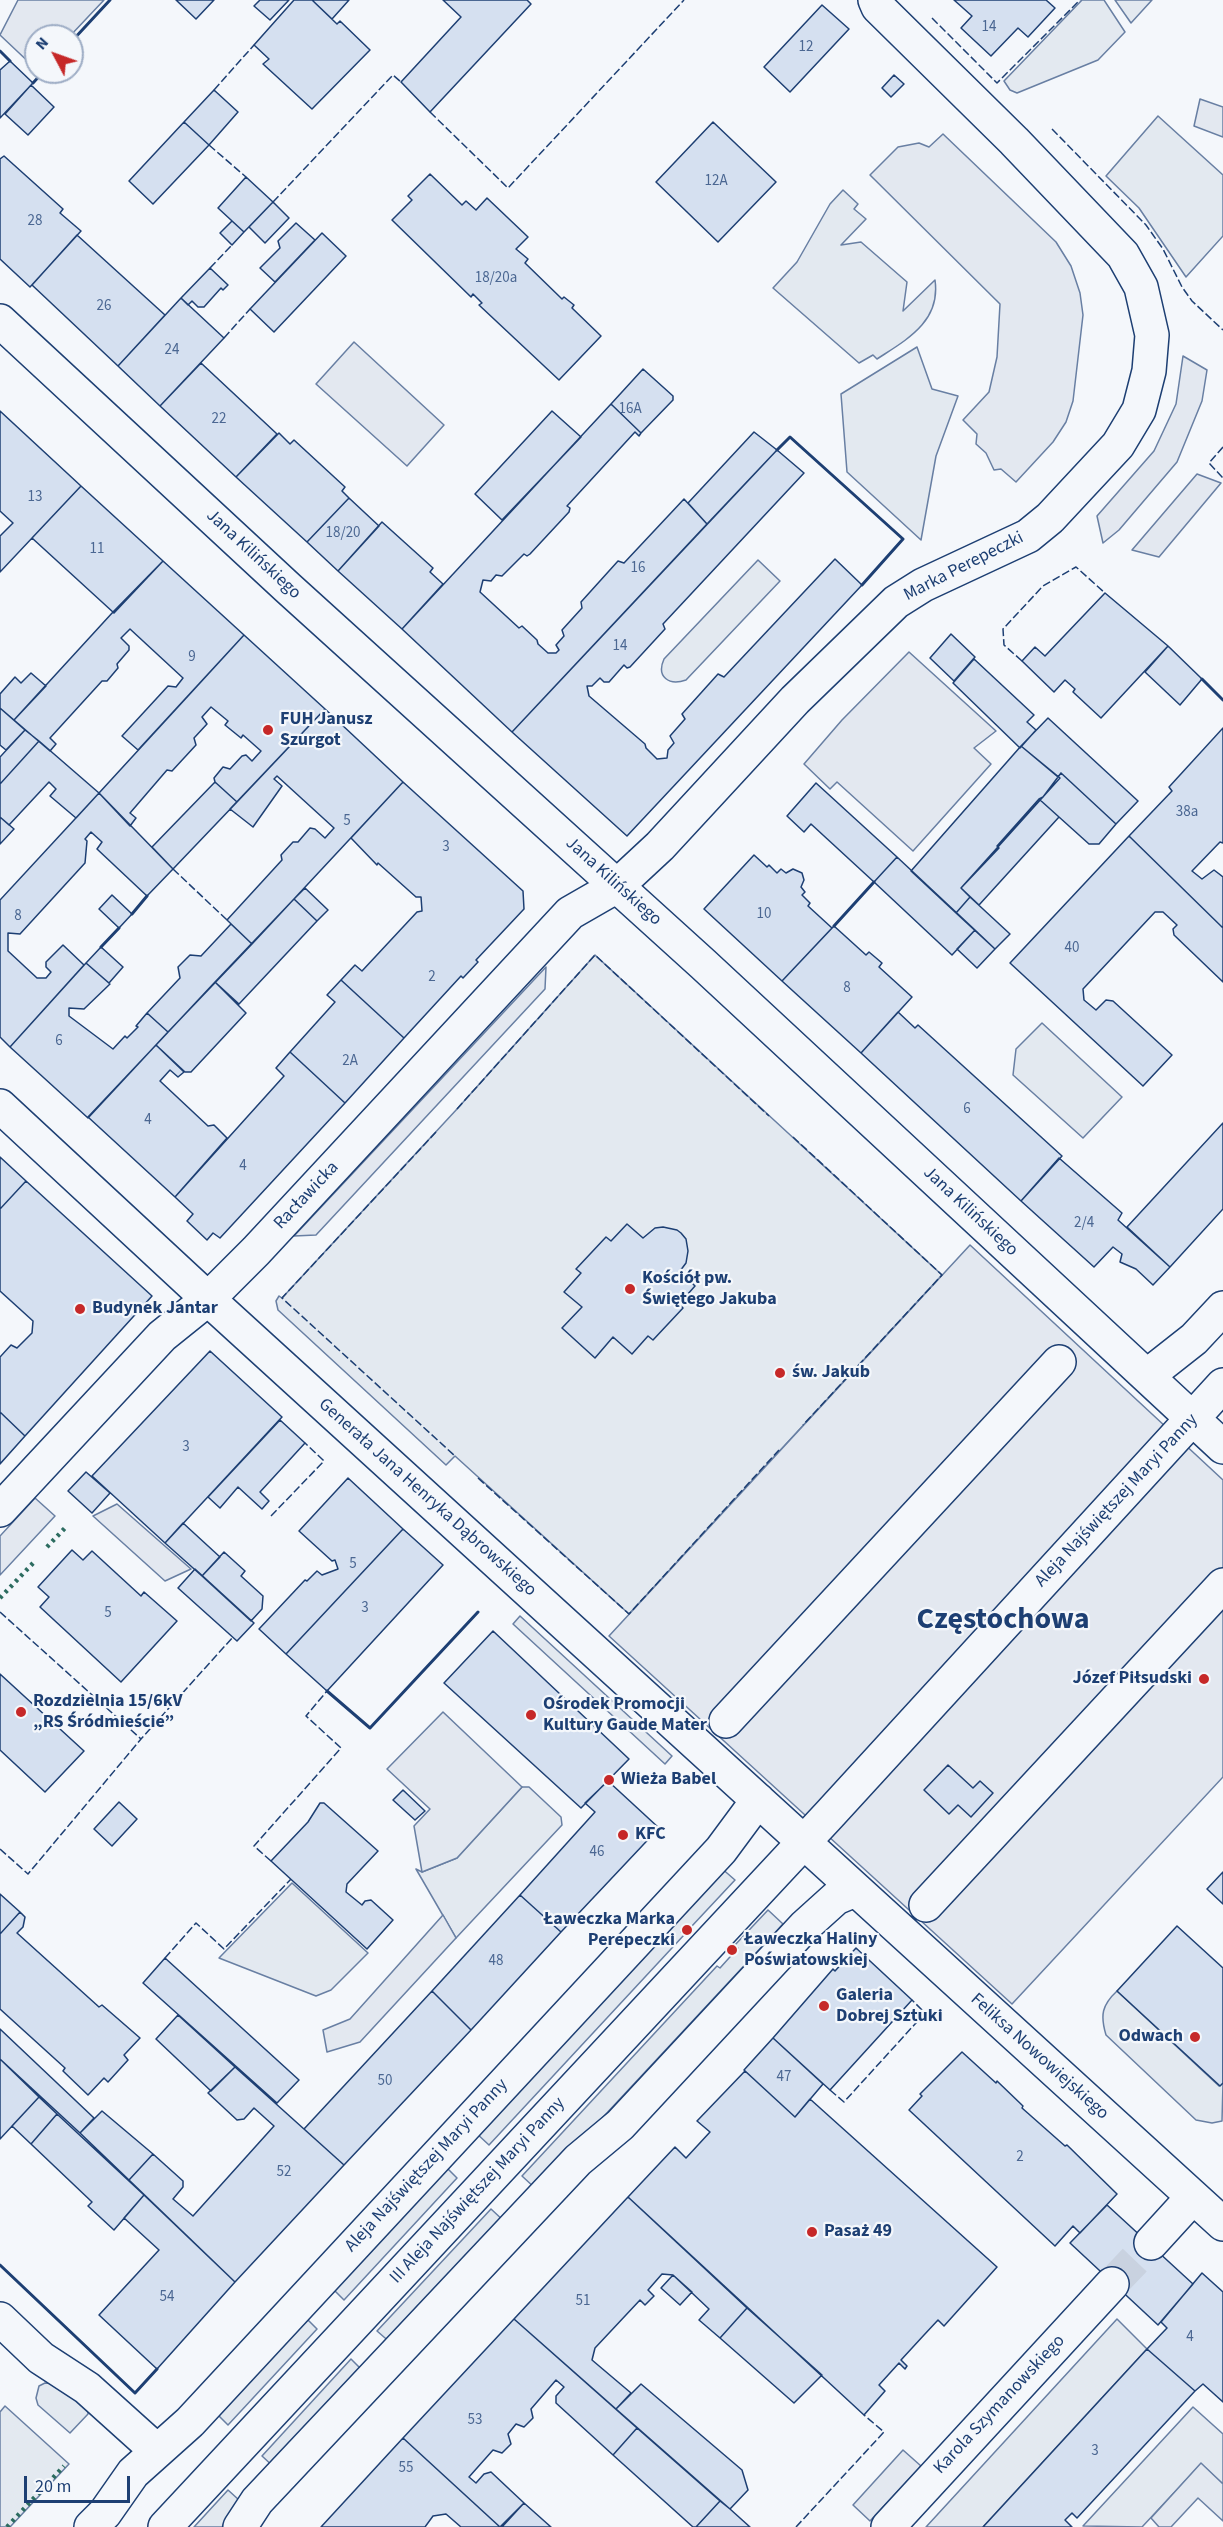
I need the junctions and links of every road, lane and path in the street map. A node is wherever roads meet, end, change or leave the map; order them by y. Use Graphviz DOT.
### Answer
graph roads {
  1 [pos="875,0"];
  2 [pos="0,321"];
  3 [pos="617,886"];
  4 [pos="0,1106"];
  5 [pos="208,1299"];
  6 [pos="1223,1308"];
  7 [pos="1059,1362"];
  8 [pos="1147,1376"];
  9 [pos="1223,1385"];
  10 [pos="1192,1419"];
  11 [pos="1223,1447"];
  12 [pos="0,1510"];
  13 [pos="1223,1586"];
  14 [pos="726,1721"];
  15 [pos="758,1800"];
  16 [pos="797,1849"];
  17 [pos="855,1890"];
  18 [pos="926,1905"];
  19 [pos="1211,2206"];
  20 [pos="1151,2243"];
  21 [pos="1112,2284"];
  22 [pos="0,2319"];
  23 [pos="157,2451"];
  24 [pos="91,2527"];
  25 [pos="165,2527"];
  26 [pos="240,2527"];
  27 [pos="888,2527"];
  1 -- 3 [label="street, Marka Perepeczki"];
  2 -- 3 [label="street, Jana Kilińskiego"];
  3 -- 5 [label="street, Racławicka"];
  3 -- 8 [label="street, Jana Kilińskiego"];
  4 -- 5 [label="street, Generała Jana Henryka Dąbrowskiego"];
  5 -- 12 [label="street, Racławicka"];
  5 -- 15 [label="street, Generała Jana Henryka Dąbrowskiego"];
  6 -- 8 [label="street"];
  7 -- 14 [label="street"];
  8 -- 10 [label="street, Jana Kilińskiego"];
  9 -- 10 [label="street, Aleja Najświętszej Maryi Panny"];
  10 -- 11 [label="street, Jana Kilińskiego"];
  10 -- 16 [label="street, Aleja Najświętszej Maryi Panny"];
  13 -- 18 [label="street"];
  15 -- 16 [label="street, Generała Jana Henryka Dąbrowskiego"];
  15 -- 23 [label="street, Aleja Najświętszej Maryi Panny"];
  16 -- 17 [label="street, Generała Jana Henryka Dąbrowskiego"];
  16 -- 25 [label="street, III Aleja Najświętszej Maryi Panny"];
  17 -- 19 [label="street, Feliksa Nowowiejskiego"];
  17 -- 26 [label="street"];
  19 -- 20 [label="street"];
  21 -- 27 [label="street, Karola Szymanowskiego"];
  22 -- 23 [label="street"];
  23 -- 24 [label="street, Aleja Najświętszej Maryi Panny"];
}
